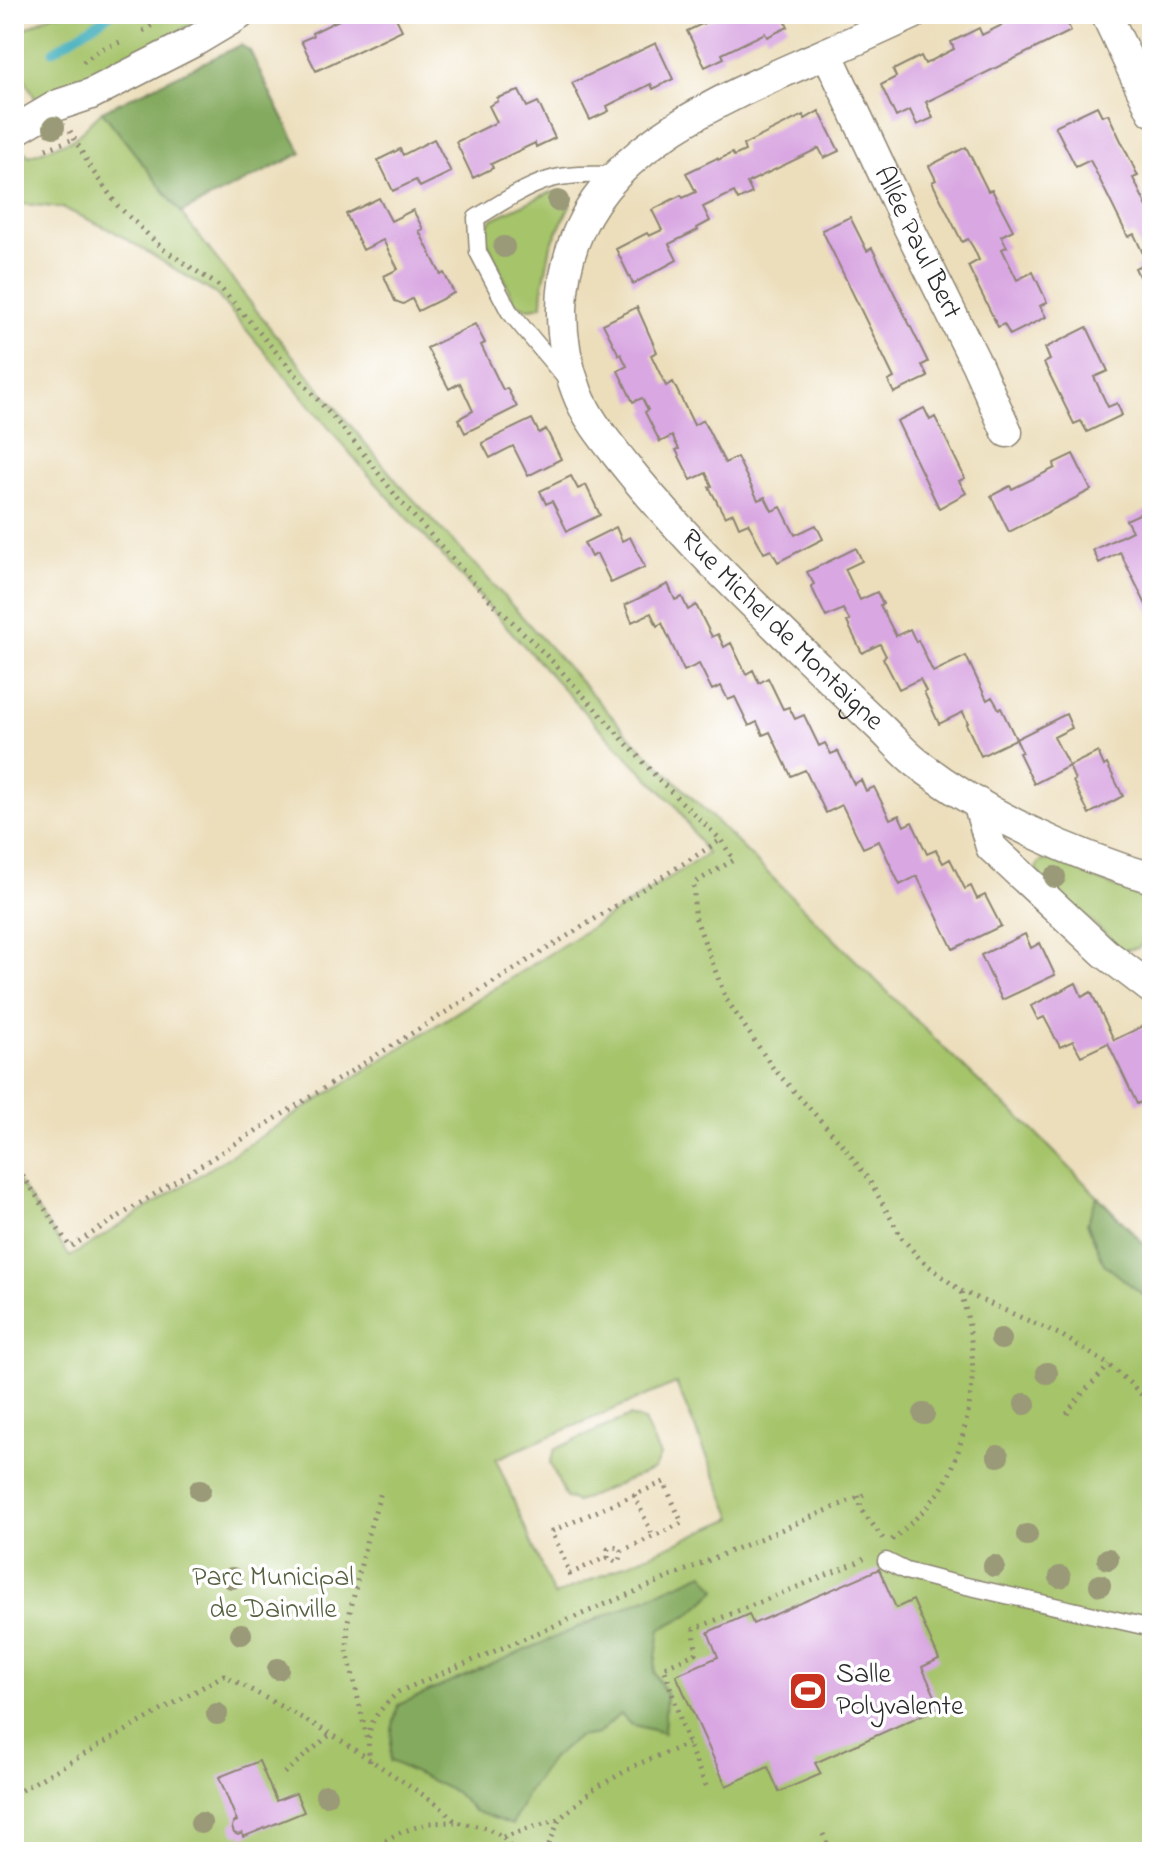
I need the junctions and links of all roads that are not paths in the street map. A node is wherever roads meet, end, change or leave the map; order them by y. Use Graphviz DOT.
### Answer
graph roads {
  1 [pos="240,14"];
  2 [pos="913,14"];
  3 [pos="1106,14"];
  4 [pos="827,53"];
  5 [pos="1152,111"];
  6 [pos="14,131"];
  7 [pos="617,175"];
  8 [pos="577,393"];
  9 [pos="1007,432"];
  10 [pos="978,803"];
  11 [pos="1152,878"];
  12 [pos="1151,982"];
  13 [pos="885,1548"];
  14 [pos="1152,1628"];
  1 -- 6 [label="street"];
  2 -- 4 [label="street, Rue Michel de Montaigne"];
  3 -- 5 [label="street"];
  4 -- 7 [label="street, Rue Michel de Montaigne"];
  4 -- 9 [label="street, Allée Paul Bert"];
  7 -- 8 [label="street, Rue Michel de Montaigne"];
  7 -- 8 [label="lane"];
  8 -- 10 [label="street, Rue Michel de Montaigne"];
  10 -- 11 [label="street, Rue Michel de Montaigne"];
  10 -- 12 [label="street"];
  13 -- 14 [label="lane"];
}
